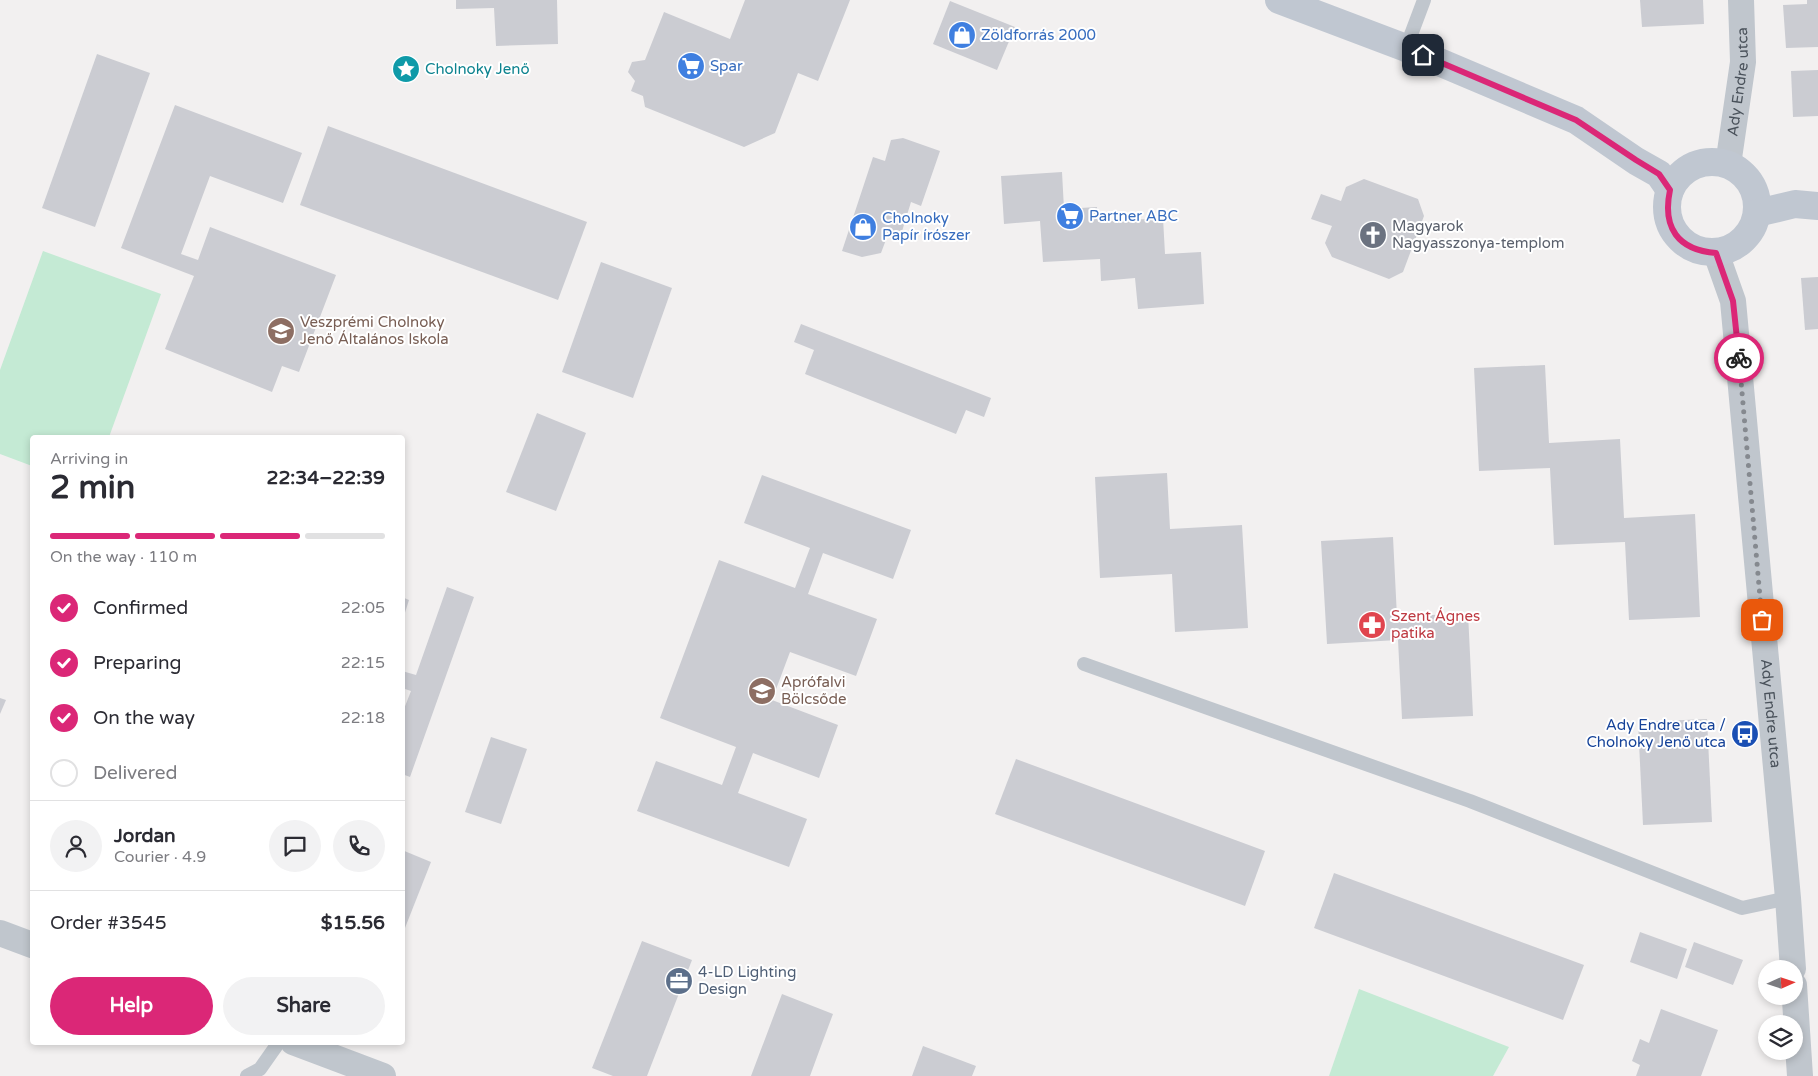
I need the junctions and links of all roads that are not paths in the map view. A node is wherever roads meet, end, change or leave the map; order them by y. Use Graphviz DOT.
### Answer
graph roads {
  1 [pos="1279,0"];
  2 [pos="1424,0"];
  3 [pos="1741,0"];
  4 [pos="1406,48"];
  5 [pos="1728,165"];
  6 [pos="1670,190"];
  7 [pos="1818,206"];
  8 [pos="1758,213"];
  9 [pos="1716,253"];
  10 [pos="1084,664"];
  11 [pos="1788,898"];
  12 [pos="0,933"];
  13 [pos="30,944"];
  14 [pos="1792,960"];
  15 [pos="1795,1005"];
  16 [pos="277,1045"];
  17 [pos="301,1045"];
  18 [pos="247,1076"];
  19 [pos="383,1076"];
  20 [pos="1800,1076"];
  1 -- 4 [label="street"];
  2 -- 4 [label="lane"];
  3 -- 5 [label="street, Ady Endre utca"];
  4 -- 6 [label="street"];
  5 -- 6 [label="street"];
  5 -- 8 [label="street"];
  6 -- 9 [label="street"];
  7 -- 8 [label="street"];
  8 -- 9 [label="street"];
  9 -- 11 [label="street, Ady Endre utca"];
  10 -- 11 [label="lane"];
  11 -- 14 [label="street, Ady Endre utca"];
  12 -- 13 [label="street"];
  15 -- 20 [label="street"];
  16 -- 18 [label="lane"];
  17 -- 19 [label="street"];
}
